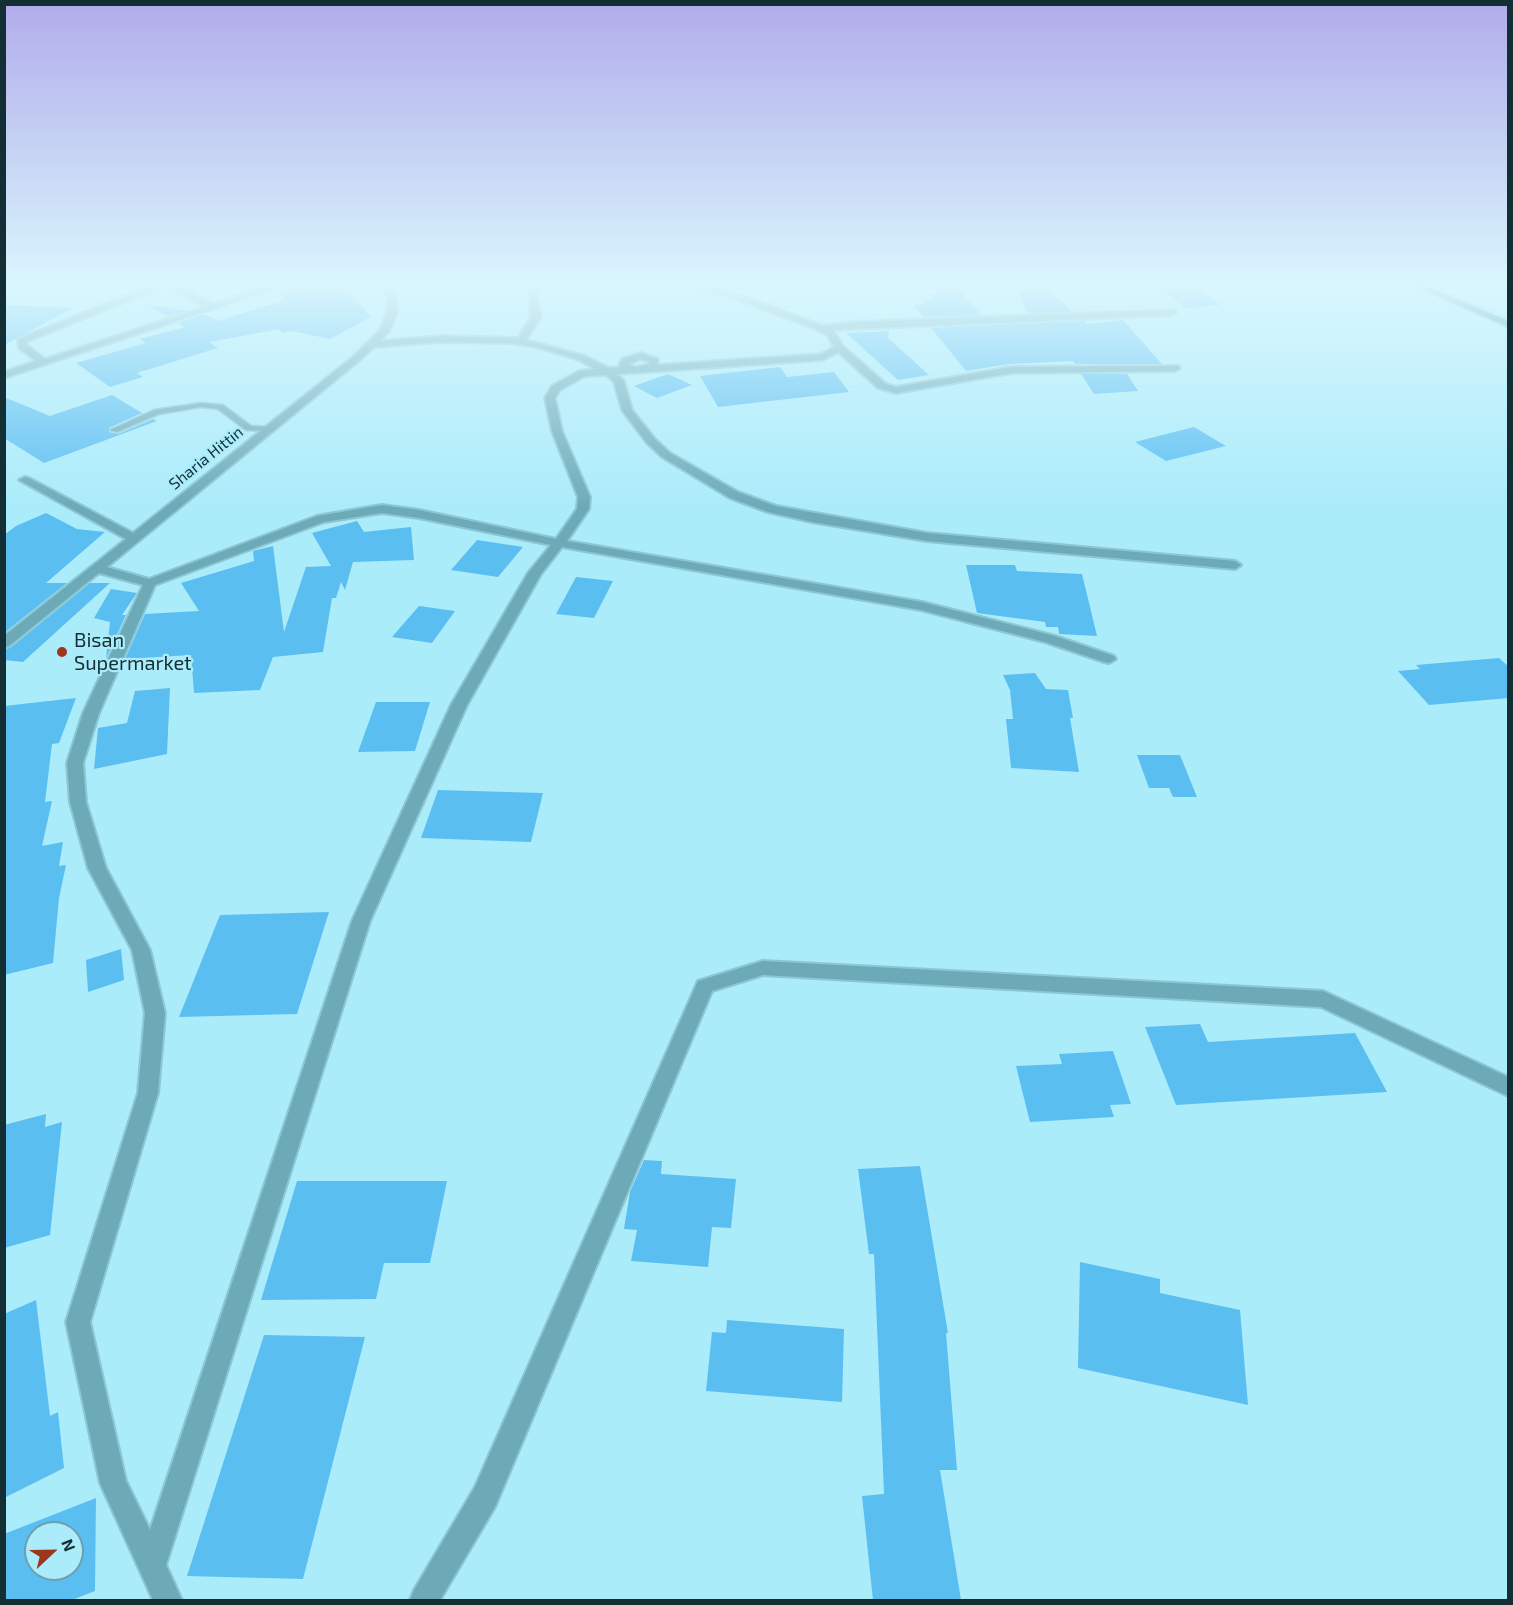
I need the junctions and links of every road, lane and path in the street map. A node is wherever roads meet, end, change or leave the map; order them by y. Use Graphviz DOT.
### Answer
graph roads {
  1 [pos="36,357"];
  2 [pos="59,357"];
  3 [pos="358,357"];
  4 [pos="578,357"];
  5 [pos="823,357"];
  6 [pos="849,357"];
  7 [pos="582,358"];
  8 [pos="650,358"];
  9 [pos="624,361"];
  10 [pos="43,362"];
  11 [pos="858,365"];
  12 [pos="691,366"];
  13 [pos="1175,368"];
  14 [pos="640,369"];
  15 [pos="4,375"];
  16 [pos="612,376"];
  17 [pos="269,429"];
  18 [pos="114,430"];
  19 [pos="26,480"];
  20 [pos="134,538"];
  21 [pos="558,543"];
  22 [pos="1235,565"];
  23 [pos="97,568"];
  24 [pos="150,583"];
  25 [pos="4,643"];
  26 [pos="1109,659"];
  27 [pos="1509,1087"];
  28 [pos="152,1565"];
  29 [pos="168,1600"];
  30 [pos="424,1600"];
  1 -- 10 [label="street"];
  2 -- 10 [label="street"];
  3 -- 17 [label="street, Sharia Hittin"];
  4 -- 7 [label="street"];
  5 -- 11 [label="street"];
  5 -- 12 [label="street"];
  6 -- 11 [label="street"];
  7 -- 9 [label="street"];
  7 -- 16 [label="street"];
  8 -- 9 [label="street"];
  8 -- 12 [label="street"];
  8 -- 14 [label="street"];
  9 -- 14 [label="street"];
  9 -- 16 [label="street"];
  10 -- 15 [label="street"];
  11 -- 13 [label="street"];
  12 -- 14 [label="street"];
  14 -- 16 [label="street"];
  14 -- 16 [label="street"];
  16 -- 21 [label="street"];
  16 -- 22 [label="street"];
  17 -- 18 [label="lane"];
  17 -- 20 [label="street, Sharia Hittin"];
  19 -- 20 [label="street"];
  20 -- 23 [label="street, Sharia Hittin"];
  21 -- 24 [label="street"];
  21 -- 26 [label="street"];
  21 -- 28 [label="street"];
  23 -- 24 [label="street"];
  23 -- 25 [label="street, Sharia Hittin"];
  24 -- 28 [label="street"];
  27 -- 30 [label="street"];
  28 -- 29 [label="street"];
}
